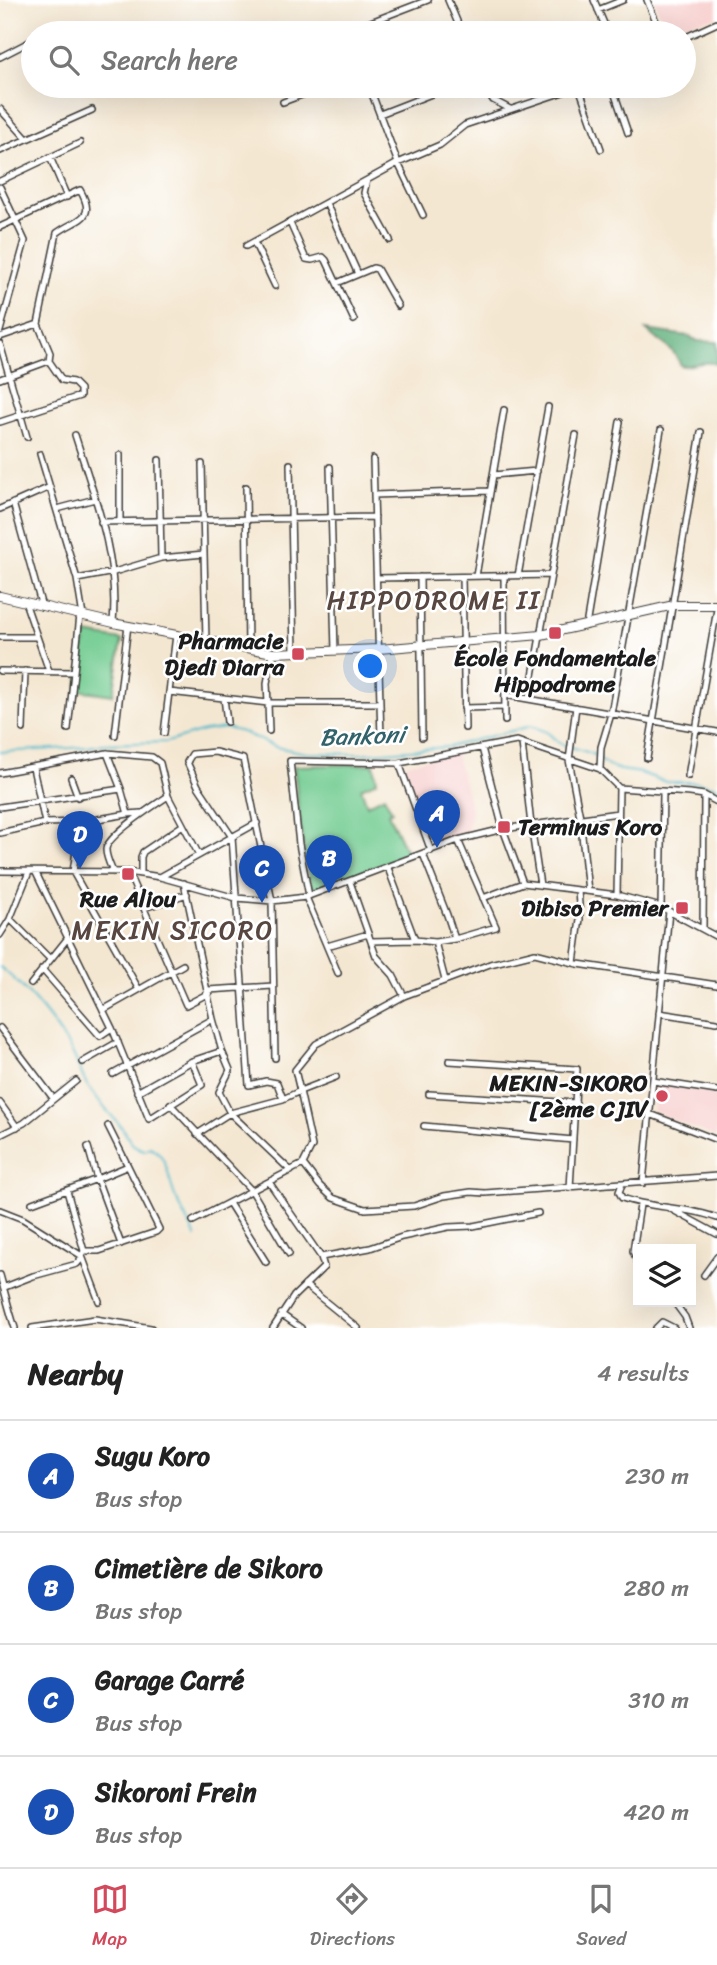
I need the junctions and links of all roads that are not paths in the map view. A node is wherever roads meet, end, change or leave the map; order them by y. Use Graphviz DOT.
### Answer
graph roads {
  1 [pos="428,0"];
  2 [pos="448,0"];
  3 [pos="594,0"];
  4 [pos="623,0"];
  5 [pos="647,0"];
  6 [pos="598,10"];
  7 [pos="375,21"];
  8 [pos="457,21"];
  9 [pos="603,21"];
  10 [pos="656,21"];
  11 [pos="717,23"];
  12 [pos="696,33"];
  13 [pos="21,46"];
  14 [pos="0,57"];
  15 [pos="294,98"];
  16 [pos="374,98"];
  17 [pos="421,98"];
  18 [pos="492,98"];
  19 [pos="543,98"];
  20 [pos="584,98"];
  21 [pos="616,98"];
  22 [pos="284,102"];
  23 [pos="0,109"];
  24 [pos="510,109"];
  25 [pos="92,110"];
  26 [pos="380,114"];
  27 [pos="628,133"];
  28 [pos="26,139"];
  29 [pos="80,143"];
  30 [pos="601,149"];
  31 [pos="0,151"];
  32 [pos="50,157"];
  33 [pos="398,163"];
  34 [pos="367,180"];
  35 [pos="0,181"];
  36 [pos="0,187"];
  37 [pos="67,197"];
  38 [pos="326,204"];
  39 [pos="423,215"];
  40 [pos="15,220"];
  41 [pos="290,223"];
  42 [pos="0,227"];
  43 [pos="390,240"];
  44 [pos="254,242"];
  45 [pos="246,246"];
  46 [pos="358,274"];
  47 [pos="337,283"];
  48 [pos="275,286"];
  49 [pos="398,306"];
  50 [pos="354,320"];
  51 [pos="38,324"];
  52 [pos="0,331"];
  53 [pos="0,337"];
  54 [pos="0,344"];
  55 [pos="49,360"];
  56 [pos="9,376"];
  57 [pos="0,379"];
  58 [pos="548,407"];
  59 [pos="503,410"];
  60 [pos="20,415"];
  61 [pos="0,422"];
  62 [pos="620,422"];
  63 [pos="661,430"];
  64 [pos="701,432"];
  65 [pos="75,435"];
  66 [pos="576,435"];
  67 [pos="27,438"];
  68 [pos="40,454"];
  69 [pos="120,455"];
  70 [pos="373,459"];
  71 [pos="159,460"];
  72 [pos="202,464"];
  73 [pos="290,464"];
  74 [pos="330,467"];
  75 [pos="537,471"];
  76 [pos="493,475"];
  77 [pos="50,487"];
  78 [pos="246,487"];
  79 [pos="490,491"];
  80 [pos="374,495"];
  81 [pos="95,499"];
  82 [pos="13,503"];
  83 [pos="0,509"];
  84 [pos="57,509"];
  85 [pos="375,517"];
  86 [pos="291,518"];
  87 [pos="331,518"];
  88 [pos="246,519"];
  89 [pos="204,520"];
  90 [pos="120,521"];
  91 [pos="160,521"];
  92 [pos="101,522"];
  93 [pos="204,555"];
  94 [pos="161,558"];
  95 [pos="114,572"];
  96 [pos="476,576"];
  97 [pos="504,576"];
  98 [pos="518,576"];
  99 [pos="551,576"];
  100 [pos="420,577"];
  101 [pos="462,577"];
  102 [pos="377,578"];
  103 [pos="77,579"];
  104 [pos="0,596"];
  105 [pos="25,602"];
  106 [pos="674,605"];
  107 [pos="42,607"];
  108 [pos="717,607"];
  109 [pos="81,615"];
  110 [pos="628,616"];
  111 [pos="113,622"];
  112 [pos="128,625"];
  113 [pos="586,626"];
  114 [pos="176,635"];
  115 [pos="541,635"];
  116 [pos="0,637"];
  117 [pos="37,637"];
  118 [pos="503,639"];
  119 [pos="206,641"];
  120 [pos="463,642"];
  121 [pos="421,646"];
  122 [pos="248,649"];
  123 [pos="379,649"];
  124 [pos="335,651"];
  125 [pos="273,653"];
  126 [pos="294,653"];
  127 [pos="0,671"];
  128 [pos="25,671"];
  129 [pos="49,671"];
  130 [pos="74,672"];
  131 [pos="169,692"];
  132 [pos="505,695"];
  133 [pos="224,698"];
  134 [pos="529,698"];
  135 [pos="268,703"];
  136 [pos="380,704"];
  137 [pos="505,707"];
  138 [pos="576,707"];
  139 [pos="464,708"];
  140 [pos="611,714"];
  141 [pos="505,721"];
  142 [pos="227,722"];
  143 [pos="654,722"];
  144 [pos="23,729"];
  145 [pos="68,729"];
  146 [pos="465,729"];
  147 [pos="695,729"];
  148 [pos="269,731"];
  149 [pos="717,732"];
  150 [pos="164,733"];
  151 [pos="115,735"];
  152 [pos="422,737"];
  153 [pos="381,738"];
  154 [pos="522,743"];
  155 [pos="482,748"];
  156 [pos="107,753"];
  157 [pos="647,758"];
  158 [pos="569,760"];
  159 [pos="399,762"];
  160 [pos="33,768"];
  161 [pos="600,769"];
  162 [pos="0,773"];
  163 [pos="688,776"];
  164 [pos="71,778"];
  165 [pos="618,788"];
  166 [pos="121,789"];
  167 [pos="663,793"];
  168 [pos="704,795"];
  169 [pos="168,796"];
  170 [pos="78,797"];
  171 [pos="42,802"];
  172 [pos="717,802"];
  173 [pos="0,807"];
  174 [pos="141,813"];
  175 [pos="618,813"];
  176 [pos="128,814"];
  177 [pos="580,817"];
  178 [pos="80,821"];
  179 [pos="45,823"];
  180 [pos="257,823"];
  181 [pos="183,825"];
  182 [pos="531,825"];
  183 [pos="503,829"];
  184 [pos="0,833"];
  185 [pos="232,837"];
  186 [pos="458,840"];
  187 [pos="431,851"];
  188 [pos="423,854"];
  189 [pos="199,855"];
  190 [pos="388,868"];
  191 [pos="0,872"];
  192 [pos="32,872"];
  193 [pos="73,872"];
  194 [pos="113,872"];
  195 [pos="128,872"];
  196 [pos="141,874"];
  197 [pos="160,877"];
  198 [pos="350,881"];
  199 [pos="184,883"];
  200 [pos="523,883"];
  201 [pos="540,886"];
  202 [pos="579,890"];
  203 [pos="587,891"];
  204 [pos="187,894"];
  205 [pos="617,895"];
  206 [pos="307,897"];
  207 [pos="236,898"];
  208 [pos="483,898"];
  209 [pos="272,901"];
  210 [pos="661,907"];
  211 [pos="144,908"];
  212 [pos="669,911"];
  213 [pos="10,919"];
  214 [pos="703,929"];
  215 [pos="368,934"];
  216 [pos="0,936"];
  217 [pos="717,937"];
  218 [pos="67,939"];
  219 [pos="454,939"];
  220 [pos="415,940"];
  221 [pos="371,941"];
  222 [pos="435,942"];
  223 [pos="327,946"];
  224 [pos="50,959"];
  225 [pos="574,964"];
  226 [pos="183,965"];
  227 [pos="42,969"];
  228 [pos="169,971"];
  229 [pos="338,974"];
  230 [pos="663,977"];
  231 [pos="445,979"];
  232 [pos="31,984"];
  233 [pos="717,985"];
  234 [pos="273,986"];
  235 [pos="242,987"];
  236 [pos="138,988"];
  237 [pos="209,991"];
  238 [pos="404,996"];
  239 [pos="103,1010"];
  240 [pos="659,1013"];
  241 [pos="213,1019"];
  242 [pos="717,1022"];
  243 [pos="0,1028"];
  244 [pos="112,1028"];
  245 [pos="118,1042"];
  246 [pos="222,1051"];
  247 [pos="275,1058"];
  248 [pos="449,1061"];
  249 [pos="83,1062"];
  250 [pos="192,1062"];
  251 [pos="126,1066"];
  252 [pos="113,1074"];
  253 [pos="337,1077"];
  254 [pos="76,1081"];
  255 [pos="653,1081"];
  256 [pos="300,1091"];
  257 [pos="717,1091"];
  258 [pos="137,1092"];
  259 [pos="429,1094"];
  260 [pos="53,1098"];
  261 [pos="283,1099"];
  262 [pos="0,1103"];
  263 [pos="576,1103"];
  264 [pos="170,1104"];
  265 [pos="230,1113"];
  266 [pos="650,1114"];
  267 [pos="108,1126"];
  268 [pos="424,1126"];
  269 [pos="17,1127"];
  270 [pos="197,1134"];
  271 [pos="0,1135"];
  272 [pos="573,1140"];
  273 [pos="717,1140"];
  274 [pos="88,1147"];
  275 [pos="303,1164"];
  276 [pos="128,1166"];
  277 [pos="291,1171"];
  278 [pos="717,1176"];
  279 [pos="97,1179"];
  280 [pos="269,1182"];
  281 [pos="643,1182"];
  282 [pos="622,1184"];
  283 [pos="570,1188"];
  284 [pos="67,1191"];
  285 [pos="252,1192"];
  286 [pos="32,1203"];
  287 [pos="229,1203"];
  288 [pos="640,1205"];
  289 [pos="668,1208"];
  290 [pos="0,1210"];
  291 [pos="538,1213"];
  292 [pos="717,1218"];
  293 [pos="193,1221"];
  294 [pos="717,1234"];
  295 [pos="121,1244"];
  296 [pos="634,1244"];
  297 [pos="289,1254"];
  298 [pos="83,1255"];
  299 [pos="321,1257"];
  300 [pos="717,1257"];
  301 [pos="266,1262"];
  302 [pos="0,1275"];
  303 [pos="704,1275"];
  304 [pos="305,1285"];
  305 [pos="5,1287"];
  306 [pos="99,1301"];
  307 [pos="678,1307"];
  308 [pos="281,1314"];
  309 [pos="15,1328"];
  310 [pos="32,1328"];
  311 [pos="151,1328"];
  312 [pos="273,1328"];
  313 [pos="302,1328"];
  314 [pos="358,1328"];
  315 [pos="656,1328"];
  316 [pos="674,1328"];
  317 [pos="689,1328"];
  1 -- 7 [label="street"];
  2 -- 8 [label="street"];
  3 -- 6 [label="street"];
  4 -- 6 [label="street"];
  5 -- 10 [label="street"];
  6 -- 9 [label="street"];
  11 -- 12 [label="street"];
  13 -- 14 [label="street"];
  15 -- 22 [label="street"];
  16 -- 26 [label="street"];
  17 -- 26 [label="street"];
  18 -- 24 [label="street"];
  19 -- 24 [label="street"];
  20 -- 30 [label="street"];
  21 -- 27 [label="street"];
  23 -- 28 [label="street"];
  24 -- 33 [label="street"];
  25 -- 28 [label="street"];
  26 -- 33 [label="street"];
  28 -- 31 [label="street"];
  29 -- 32 [label="street"];
  32 -- 35 [label="street"];
  32 -- 37 [label="street"];
  33 -- 34 [label="street"];
  33 -- 39 [label="street"];
  34 -- 38 [label="street"];
  34 -- 43 [label="street"];
  36 -- 40 [label="street"];
  37 -- 40 [label="street"];
  37 -- 51 [label="street"];
  38 -- 41 [label="street"];
  38 -- 46 [label="street"];
  40 -- 42 [label="street"];
  40 -- 52 [label="street"];
  41 -- 44 [label="street"];
  41 -- 47 [label="street"];
  44 -- 45 [label="street"];
  44 -- 48 [label="street"];
  46 -- 47 [label="street"];
  46 -- 49 [label="street"];
  47 -- 50 [label="street"];
  51 -- 53 [label="street"];
  51 -- 55 [label="street"];
  54 -- 56 [label="street"];
  55 -- 56 [label="street"];
  55 -- 60 [label="street"];
  56 -- 57 [label="street"];
  56 -- 60 [label="street"];
  58 -- 75 [label="street"];
  59 -- 76 [label="street"];
  60 -- 61 [label="street"];
  60 -- 67 [label="street"];
  62 -- 113 [label="street"];
  63 -- 110 [label="street"];
  64 -- 106 [label="street"];
  65 -- 81 [label="street"];
  66 -- 99 [label="street"];
  68 -- 77 [label="street"];
  69 -- 90 [label="street"];
  70 -- 80 [label="street"];
  71 -- 91 [label="street"];
  72 -- 89 [label="street"];
  73 -- 86 [label="street"];
  74 -- 87 [label="street"];
  75 -- 76 [label="street"];
  75 -- 98 [label="street"];
  76 -- 79 [label="street"];
  77 -- 82 [label="street"];
  77 -- 84 [label="street"];
  78 -- 88 [label="street"];
  79 -- 80 [label="street"];
  79 -- 96 [label="street"];
  80 -- 85 [label="street"];
  81 -- 84 [label="street"];
  81 -- 92 [label="street"];
  82 -- 83 [label="street"];
  82 -- 107 [label="street"];
  84 -- 103 [label="street"];
  85 -- 87 [label="street"];
  85 -- 102 [label="street"];
  86 -- 87 [label="street"];
  86 -- 88 [label="street"];
  86 -- 126 [label="street"];
  87 -- 124 [label="street"];
  88 -- 89 [label="street"];
  88 -- 122 [label="street"];
  89 -- 91 [label="street"];
  89 -- 93 [label="street"];
  90 -- 91 [label="street"];
  90 -- 92 [label="street"];
  91 -- 94 [label="street"];
  92 -- 95 [label="street"];
  93 -- 94 [label="street"];
  93 -- 119 [label="street"];
  94 -- 95 [label="street"];
  95 -- 103 [label="street"];
  95 -- 111 [label="street"];
  96 -- 97 [label="street"];
  96 -- 101 [label="street"];
  97 -- 98 [label="street"];
  97 -- 118 [label="street"];
  98 -- 99 [label="street"];
  99 -- 115 [label="street"];
  100 -- 101 [label="street"];
  100 -- 102 [label="street"];
  100 -- 121 [label="street"];
  101 -- 120 [label="street"];
  102 -- 123 [label="street"];
  103 -- 109 [label="street"];
  104 -- 105 [label="street"];
  105 -- 107 [label="street"];
  105 -- 117 [label="street"];
  106 -- 108 [label="street"];
  106 -- 110 [label="street"];
  106 -- 143 [label="street"];
  107 -- 109 [label="street"];
  108 -- 147 [label="street"];
  109 -- 111 [label="street"];
  109 -- 130 [label="street"];
  110 -- 113 [label="street"];
  110 -- 140 [label="street"];
  111 -- 112 [label="street"];
  112 -- 114 [label="street"];
  112 -- 151 [label="street"];
  113 -- 115 [label="street"];
  114 -- 119 [label="street"];
  114 -- 131 [label="street"];
  115 -- 118 [label="street"];
  115 -- 134 [label="street"];
  116 -- 117 [label="street"];
  117 -- 129 [label="street"];
  118 -- 120 [label="street"];
  118 -- 132 [label="street"];
  119 -- 122 [label="street"];
  120 -- 121 [label="street"];
  120 -- 139 [label="street"];
  121 -- 123 [label="street"];
  121 -- 152 [label="street"];
  122 -- 125 [label="street"];
  123 -- 124 [label="street"];
  123 -- 136 [label="street"];
  124 -- 126 [label="street"];
  125 -- 126 [label="street"];
  125 -- 135 [label="street"];
  127 -- 128 [label="street"];
  128 -- 129 [label="street"];
  128 -- 144 [label="street"];
  129 -- 130 [label="street"];
  130 -- 145 [label="street"];
  131 -- 133 [label="street"];
  131 -- 150 [label="street"];
  132 -- 134 [label="street"];
  132 -- 137 [label="street"];
  133 -- 135 [label="street"];
  133 -- 142 [label="street"];
  134 -- 138 [label="street"];
  135 -- 136 [label="street"];
  135 -- 148 [label="street"];
  136 -- 153 [label="street"];
  137 -- 139 [label="street"];
  137 -- 141 [label="street"];
  138 -- 140 [label="street"];
  138 -- 158 [label="street"];
  139 -- 146 [label="street"];
  140 -- 143 [label="street"];
  140 -- 161 [label="street"];
  143 -- 147 [label="street"];
  143 -- 157 [label="street"];
  147 -- 149 [label="street"];
  147 -- 163 [label="street"];
  154 -- 155 [label="street"];
  154 -- 158 [label="street"];
  154 -- 182 [label="street"];
  155 -- 159 [label="street"];
  155 -- 183 [label="street"];
  156 -- 160 [label="street"];
  156 -- 166 [label="street"];
  156 -- 169 [label="street"];
  158 -- 161 [label="street"];
  158 -- 177 [label="street"];
  159 -- 187 [label="street"];
  159 -- 206 [label="street"];
  160 -- 162 [label="street"];
  160 -- 171 [label="street"];
  161 -- 165 [label="street"];
  164 -- 170 [label="street"];
  165 -- 167 [label="street"];
  165 -- 175 [label="street"];
  166 -- 170 [label="street"];
  166 -- 176 [label="street"];
  167 -- 168 [label="street"];
  167 -- 210 [label="street"];
  168 -- 172 [label="street"];
  168 -- 214 [label="street"];
  169 -- 174 [label="street"];
  169 -- 181 [label="street"];
  170 -- 171 [label="street"];
  171 -- 173 [label="street"];
  171 -- 179 [label="street"];
  174 -- 176 [label="street"];
  174 -- 194 [label="street"];
  175 -- 177 [label="street"];
  175 -- 205 [label="street"];
  176 -- 178 [label="street"];
  177 -- 182 [label="street"];
  177 -- 203 [label="street"];
  178 -- 179 [label="street"];
  178 -- 193 [label="street"];
  179 -- 184 [label="street"];
  180 -- 185 [label="street"];
  180 -- 185 [label="street"];
  180 -- 209 [label="street"];
  181 -- 189 [label="street"];
  181 -- 196 [label="street"];
  182 -- 183 [label="street"];
  182 -- 201 [label="street"];
  183 -- 186 [label="street"];
  183 -- 200 [label="street"];
  185 -- 189 [label="street"];
  185 -- 207 [label="street"];
  186 -- 187 [label="street"];
  186 -- 208 [label="street"];
  187 -- 188 [label="street"];
  188 -- 190 [label="street"];
  188 -- 219 [label="street"];
  189 -- 197 [label="street"];
  190 -- 198 [label="street"];
  190 -- 220 [label="street"];
  191 -- 192 [label="street"];
  192 -- 193 [label="street"];
  192 -- 213 [label="street"];
  192 -- 218 [label="street"];
  193 -- 194 [label="street"];
  193 -- 236 [label="street"];
  194 -- 195 [label="street"];
  195 -- 196 [label="street"];
  195 -- 211 [label="street"];
  196 -- 197 [label="street"];
  197 -- 199 [label="street"];
  198 -- 206 [label="street"];
  198 -- 215 [label="street"];
  199 -- 204 [label="street"];
  199 -- 207 [label="street"];
  200 -- 201 [label="street"];
  200 -- 208 [label="street"];
  201 -- 202 [label="street"];
  202 -- 203 [label="street"];
  202 -- 225 [label="street"];
  203 -- 205 [label="street"];
  204 -- 211 [label="street"];
  204 -- 237 [label="street"];
  205 -- 210 [label="street"];
  206 -- 209 [label="street"];
  206 -- 223 [label="street"];
  207 -- 209 [label="street"];
  207 -- 235 [label="street"];
  208 -- 219 [label="street"];
  209 -- 234 [label="street"];
  210 -- 212 [label="street"];
  211 -- 228 [label="street"];
  212 -- 214 [label="street"];
  212 -- 230 [label="street"];
  213 -- 216 [label="street"];
  213 -- 224 [label="street"];
  214 -- 217 [label="street"];
  215 -- 221 [label="street"];
  215 -- 223 [label="street"];
  218 -- 224 [label="street"];
  218 -- 239 [label="street"];
  219 -- 222 [label="street"];
  220 -- 221 [label="street"];
  220 -- 222 [label="street"];
  221 -- 238 [label="street"];
  222 -- 231 [label="street"];
  223 -- 229 [label="street"];
  224 -- 227 [label="street"];
  225 -- 230 [label="street"];
  225 -- 231 [label="street"];
  226 -- 228 [label="street"];
  227 -- 232 [label="street"];
  227 -- 244 [label="street"];
  228 -- 236 [label="street"];
  228 -- 237 [label="street"];
  230 -- 233 [label="street"];
  230 -- 240 [label="street"];
  231 -- 238 [label="street"];
  234 -- 235 [label="street"];
  234 -- 247 [label="street"];
  235 -- 237 [label="street"];
  235 -- 261 [label="street"];
  236 -- 239 [label="street"];
  237 -- 241 [label="street"];
  238 -- 256 [label="street"];
  239 -- 244 [label="street"];
  240 -- 242 [label="street"];
  240 -- 255 [label="street"];
  241 -- 246 [label="street"];
  241 -- 251 [label="street"];
  243 -- 260 [label="street"];
  244 -- 245 [label="street"];
  245 -- 249 [label="street"];
  245 -- 251 [label="street"];
  246 -- 250 [label="street"];
  246 -- 265 [label="street"];
  248 -- 263 [label="street"];
  250 -- 258 [label="street"];
  250 -- 264 [label="street"];
  251 -- 252 [label="street"];
  251 -- 258 [label="street"];
  253 -- 256 [label="street"];
  254 -- 260 [label="street"];
  255 -- 257 [label="street"];
  255 -- 266 [label="street"];
  256 -- 261 [label="street"];
  256 -- 275 [label="street"];
  258 -- 264 [label="street"];
  259 -- 263 [label="street"];
  260 -- 269 [label="street"];
  261 -- 265 [label="street"];
  262 -- 269 [label="street"];
  263 -- 272 [label="street"];
  264 -- 270 [label="street"];
  265 -- 270 [label="street"];
  265 -- 277 [label="street"];
  266 -- 273 [label="street"];
  266 -- 281 [label="street"];
  267 -- 276 [label="street"];
  268 -- 272 [label="street"];
  269 -- 271 [label="street"];
  270 -- 285 [label="street"];
  272 -- 283 [label="street"];
  274 -- 279 [label="street"];
  275 -- 277 [label="street"];
  275 -- 283 [label="street"];
  276 -- 279 [label="street"];
  276 -- 295 [label="street"];
  277 -- 280 [label="street"];
  278 -- 281 [label="street"];
  279 -- 284 [label="street"];
  279 -- 295 [label="street"];
  280 -- 285 [label="street"];
  280 -- 299 [label="street"];
  281 -- 282 [label="street"];
  282 -- 283 [label="street"];
  282 -- 288 [label="street"];
  284 -- 286 [label="street"];
  284 -- 298 [label="street"];
  285 -- 287 [label="street"];
  285 -- 297 [label="street"];
  287 -- 293 [label="street"];
  287 -- 301 [label="street"];
  288 -- 289 [label="street"];
  288 -- 296 [label="street"];
  289 -- 292 [label="street"];
  289 -- 294 [label="street"];
  290 -- 298 [label="street"];
  291 -- 299 [label="street"];
  295 -- 298 [label="street"];
  298 -- 305 [label="street"];
  298 -- 306 [label="street"];
  299 -- 304 [label="street"];
  300 -- 303 [label="street"];
  302 -- 305 [label="street"];
  304 -- 308 [label="street"];
  304 -- 314 [label="street"];
  305 -- 309 [label="street"];
  307 -- 317 [label="street"];
  308 -- 312 [label="street"];
  308 -- 313 [label="street"];
  310 -- 311 [label="street"];
  315 -- 316 [label="street"];
}
